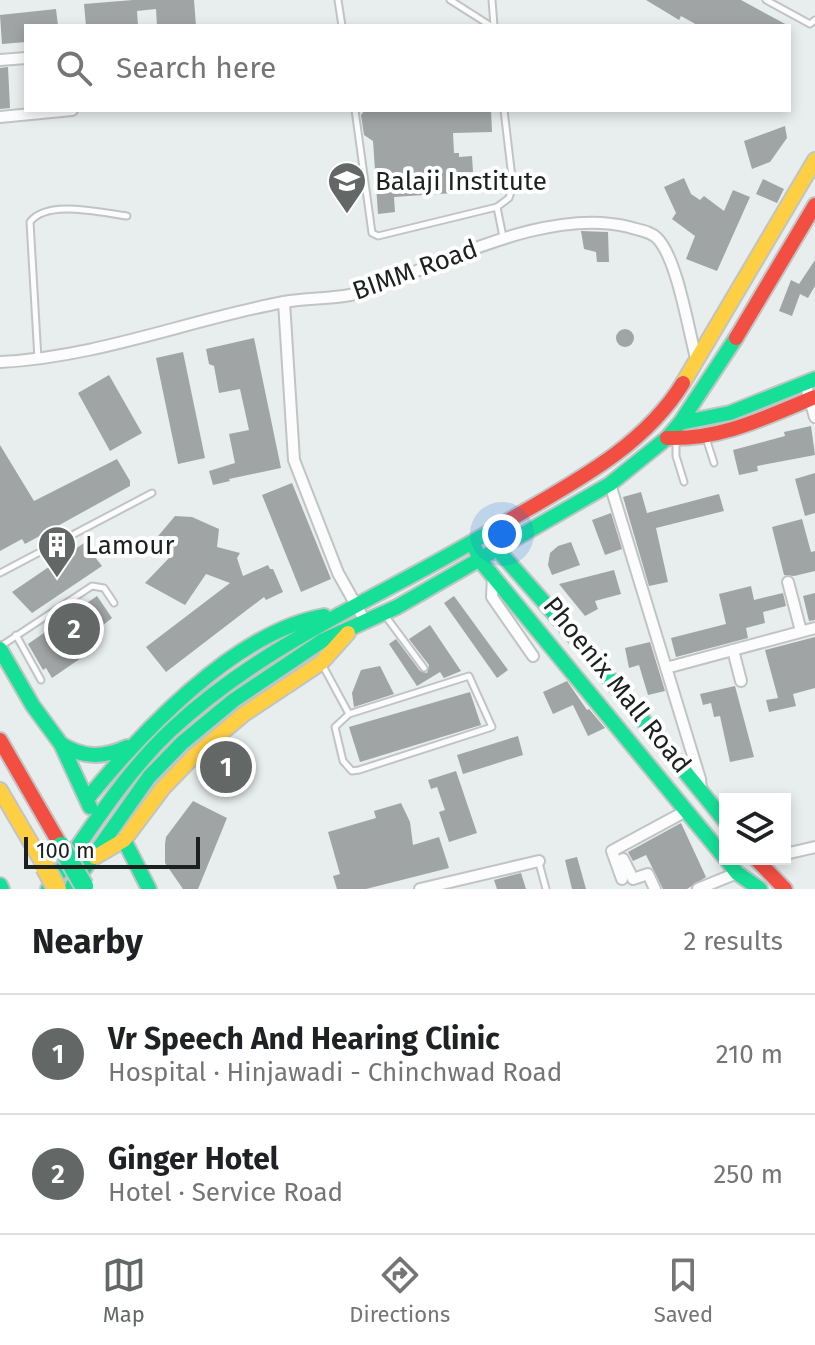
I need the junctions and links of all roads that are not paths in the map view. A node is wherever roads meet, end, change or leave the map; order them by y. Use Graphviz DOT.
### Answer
graph roads {
  1 [pos="338,0"];
  2 [pos="450,0"];
  3 [pos="492,0"];
  4 [pos="766,0"];
  5 [pos="815,20"];
  6 [pos="342,24"];
  7 [pos="490,24"];
  8 [pos="493,24"];
  9 [pos="24,58"];
  10 [pos="0,60"];
  11 [pos="51,112"];
  12 [pos="355,112"];
  13 [pos="504,112"];
  14 [pos="0,117"];
  15 [pos="815,160"];
  16 [pos="815,205"];
  17 [pos="497,207"];
  18 [pos="127,216"];
  19 [pos="503,238"];
  20 [pos="284,302"];
  21 [pos="696,358"];
  22 [pos="38,360"];
  23 [pos="0,362"];
  24 [pos="812,395"];
  25 [pos="674,434"];
  26 [pos="706,437"];
  27 [pos="714,463"];
  28 [pos="684,482"];
  29 [pos="610,484"];
  30 [pos="152,493"];
  31 [pos="493,540"];
  32 [pos="476,551"];
  33 [pos="0,573"];
  34 [pos="493,575"];
  35 [pos="788,582"];
  36 [pos="114,603"];
  37 [pos="383,613"];
  38 [pos="336,615"];
  39 [pos="358,619"];
  40 [pos="815,628"];
  41 [pos="801,631"];
  42 [pos="16,635"];
  43 [pos="0,648"];
  44 [pos="733,650"];
  45 [pos="533,656"];
  46 [pos="321,663"];
  47 [pos="424,668"];
  48 [pos="666,668"];
  49 [pos="41,680"];
  50 [pos="741,681"];
  51 [pos="349,714"];
  52 [pos="0,740"];
  53 [pos="61,744"];
  54 [pos="131,746"];
  55 [pos="0,790"];
  56 [pos="700,791"];
  57 [pos="87,799"];
  58 [pos="686,811"];
  59 [pos="719,814"];
  60 [pos="95,823"];
  61 [pos="124,840"];
  62 [pos="815,847"];
  63 [pos="719,851"];
  64 [pos="791,853"];
  65 [pos="623,859"];
  66 [pos="91,860"];
  67 [pos="539,861"];
  68 [pos="727,865"];
  69 [pos="731,865"];
  70 [pos="764,865"];
  71 [pos="622,879"];
  72 [pos="437,887"];
  73 [pos="80,888"];
  74 [pos="48,889"];
  75 [pos="57,889"];
  76 [pos="149,889"];
  77 [pos="420,889"];
  78 [pos="546,889"];
  79 [pos="655,889"];
  80 [pos="698,889"];
  81 [pos="760,889"];
  82 [pos="785,889"];
  1 -- 6 [label="lane"];
  2 -- 7 [label="lane"];
  3 -- 8 [label="lane"];
  4 -- 5 [label="lane"];
  9 -- 10 [label="street"];
  11 -- 14 [label="street"];
  12 -- 17 [label="lane"];
  13 -- 17 [label="lane"];
  15 -- 21 [label="main road"];
  16 -- 25 [label="main road"];
  17 -- 19 [label="lane"];
  18 -- 22 [label="lane"];
  19 -- 20 [label="street, BIMM Road"];
  19 -- 21 [label="street, BIMM Road"];
  20 -- 22 [label="street, BIMM Road"];
  20 -- 39 [label="street"];
  21 -- 31 [label="main road"];
  22 -- 23 [label="street, BIMM Road"];
  24 -- 25 [label="main road"];
  24 -- 26 [label="main road"];
  25 -- 26 [label="main road"];
  25 -- 28 [label="lane"];
  25 -- 29 [label="main road"];
  26 -- 27 [label="lane"];
  29 -- 31 [label="main road"];
  29 -- 48 [label="street"];
  30 -- 33 [label="lane"];
  31 -- 32 [label="main road"];
  31 -- 56 [label="main road, Phoenix Mall Road"];
  32 -- 34 [label="main road, Phoenix Mall Road"];
  32 -- 37 [label="main road"];
  32 -- 39 [label="main road"];
  34 -- 45 [label="street"];
  34 -- 58 [label="main road, Phoenix Mall Road"];
  35 -- 41 [label="street"];
  36 -- 42 [label="lane"];
  37 -- 39 [label="main road"];
  37 -- 47 [label="lane"];
  38 -- 39 [label="main road"];
  38 -- 54 [label="main road"];
  38 -- 60 [label="main road"];
  39 -- 46 [label="main road"];
  39 -- 66 [label="main road"];
  40 -- 41 [label="street"];
  41 -- 44 [label="street"];
  42 -- 43 [label="lane"];
  42 -- 49 [label="lane"];
  43 -- 53 [label="main road"];
  44 -- 48 [label="street"];
  44 -- 50 [label="street"];
  46 -- 51 [label="lane"];
  46 -- 61 [label="main road"];
  48 -- 56 [label="street"];
  51 -- 51 [label="lane"];
  52 -- 73 [label="main road, bridge"];
  53 -- 54 [label="main road"];
  53 -- 57 [label="main road"];
  54 -- 57 [label="main road"];
  55 -- 75 [label="main road, bridge"];
  56 -- 59 [label="main road, Phoenix Mall Road"];
  57 -- 60 [label="main road"];
  58 -- 63 [label="main road, Phoenix Mall Road"];
  58 -- 71 [label="street"];
  60 -- 74 [label="main road"];
  61 -- 66 [label="main road"];
  61 -- 76 [label="main road"];
  62 -- 64 [label="street"];
  65 -- 79 [label="street"];
  66 -- 73 [label="main road"];
  67 -- 72 [label="street"];
  67 -- 78 [label="lane"];
  68 -- 80 [label="street"];
  69 -- 81 [label="main road, Phoenix Mall Road"];
  70 -- 82 [label="main road"];
  72 -- 77 [label="street"];
}
